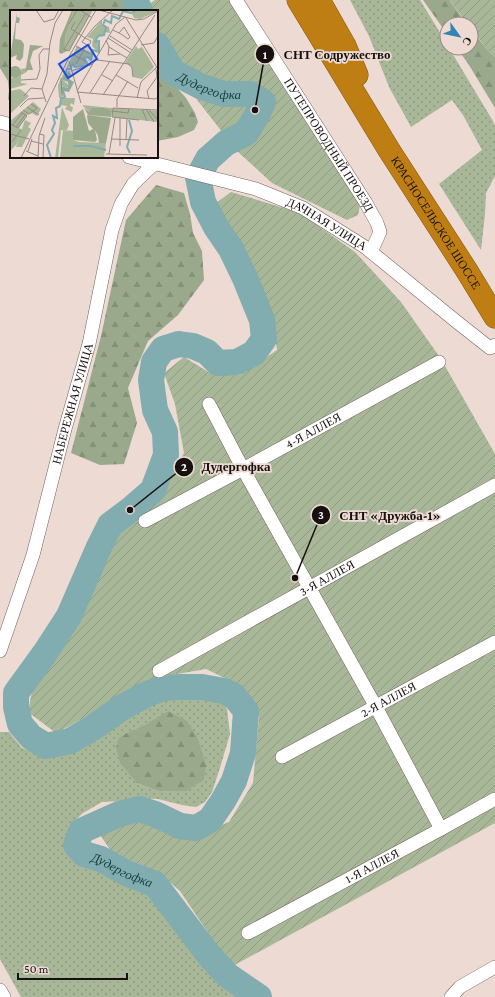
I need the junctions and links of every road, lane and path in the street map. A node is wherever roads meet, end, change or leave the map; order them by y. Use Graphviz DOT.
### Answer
graph roads {
  1 [pos="236,0"];
  2 [pos="298,0"];
  3 [pos="319,0"];
  4 [pos="0,122"];
  5 [pos="10,125"];
  6 [pos="389,150"];
  7 [pos="133,158"];
  8 [pos="154,164"];
  9 [pos="371,252"];
  10 [pos="495,317"];
  11 [pos="495,345"];
  12 [pos="439,362"];
  13 [pos="209,404"];
  14 [pos="243,470"];
  15 [pos="495,485"];
  16 [pos="145,521"];
  17 [pos="310,589"];
  18 [pos="495,642"];
  19 [pos="0,651"];
  20 [pos="159,671"];
  21 [pos="376,707"];
  22 [pos="282,757"];
  23 [pos="495,799"];
  24 [pos="441,829"];
  25 [pos="248,933"];
  26 [pos="495,967"];
  27 [pos="0,990"];
  28 [pos="4,997"];
  29 [pos="451,997"];
  1 -- 9 [label="street, ПУТЕПРОВОДНЫЙ ПРОЕЗД"];
  2 -- 6 [label="highway, КРАСНОСЕЛЬСКОЕ ШОССЕ"];
  3 -- 6 [label="highway, КРАСНОСЕЛЬСКОЕ ШОССЕ"];
  4 -- 5 [label="street"];
  6 -- 10 [label="highway, КРАСНОСЕЛЬСКОЕ ШОССЕ"];
  7 -- 8 [label="street, ДАЧНАЯ УЛИЦА"];
  8 -- 9 [label="street, ДАЧНАЯ УЛИЦА"];
  8 -- 19 [label="street, НАБЕРЕЖНАЯ УЛИЦА"];
  9 -- 11 [label="street, ДАЧНАЯ УЛИЦА"];
  12 -- 14 [label="street, 4-Я АЛЛЕЯ"];
  13 -- 14 [label="street"];
  14 -- 16 [label="street, 4-Я АЛЛЕЯ"];
  14 -- 17 [label="street"];
  15 -- 17 [label="street, 3-Я АЛЛЕЯ"];
  17 -- 20 [label="street, 3-Я АЛЛЕЯ"];
  17 -- 21 [label="street"];
  18 -- 21 [label="street, 2-Я АЛЛЕЯ"];
  21 -- 22 [label="street, 2-Я АЛЛЕЯ"];
  21 -- 24 [label="street"];
  23 -- 24 [label="street, 1-Я АЛЛЕЯ"];
  24 -- 25 [label="street, 1-Я АЛЛЕЯ"];
  26 -- 29 [label="street"];
  27 -- 28 [label="street"];
}
